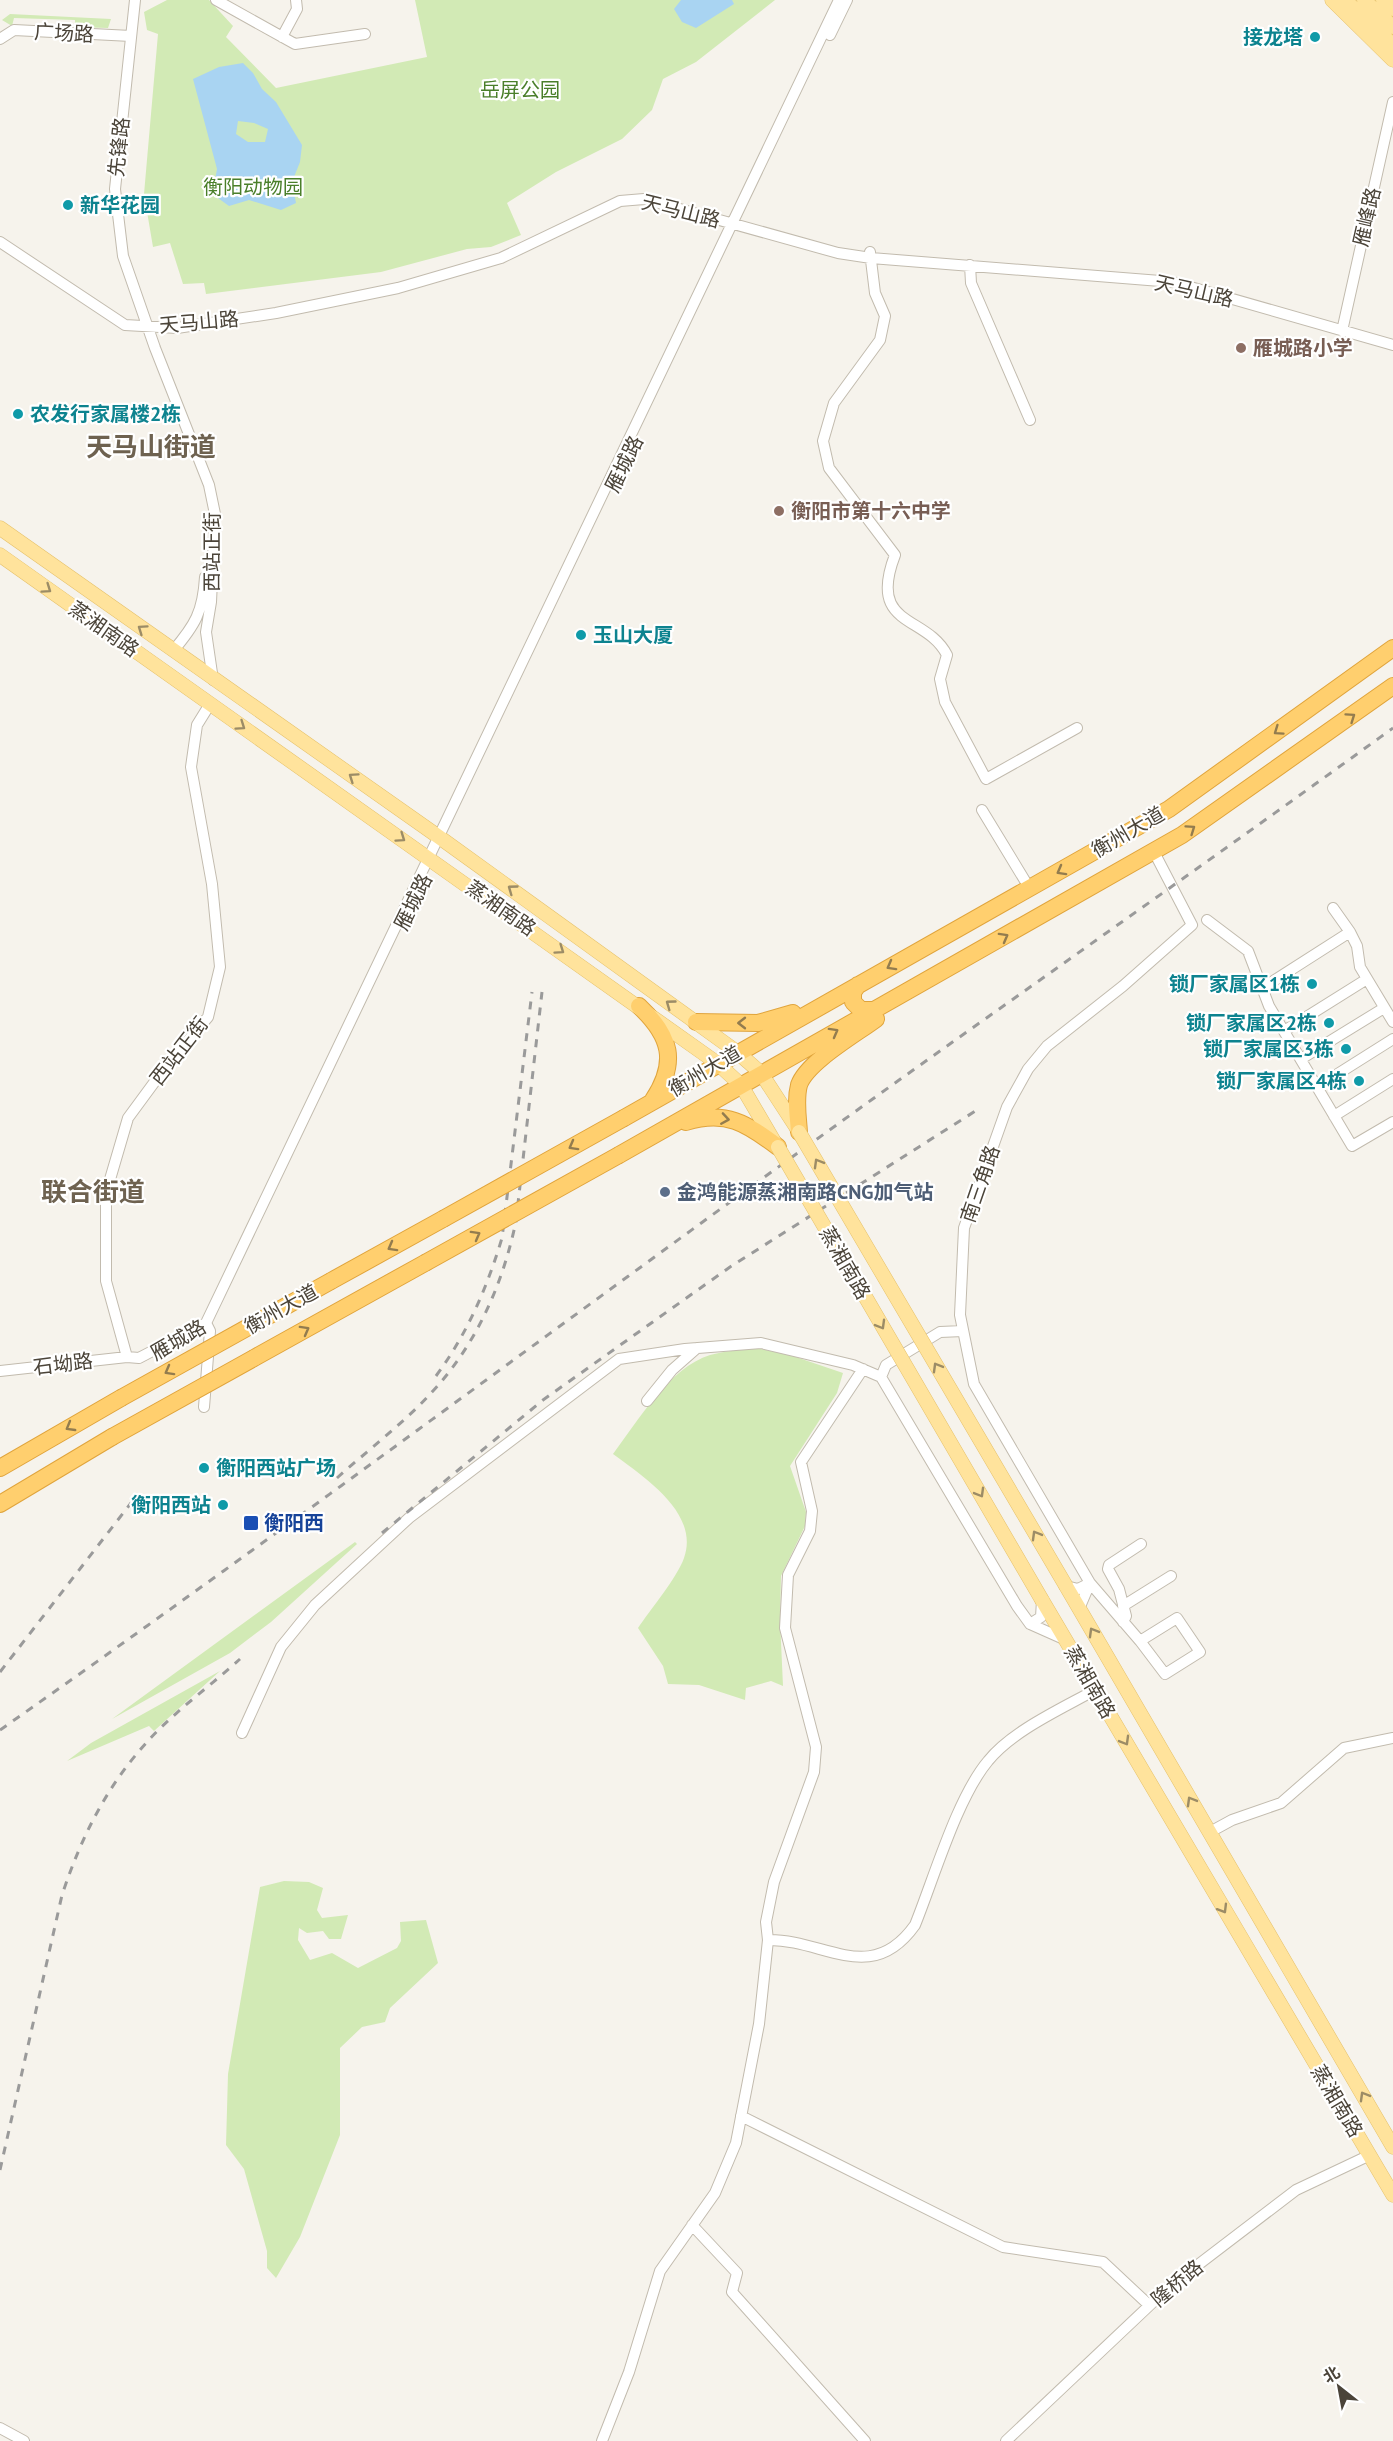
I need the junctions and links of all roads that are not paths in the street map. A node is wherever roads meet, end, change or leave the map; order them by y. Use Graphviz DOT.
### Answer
graph roads {
  1 [pos="130,0"];
  2 [pos="135,0"];
  3 [pos="296,0"];
  4 [pos="839,0"];
  5 [pos="847,0"];
  6 [pos="1332,0"];
  7 [pos="1345,0"];
  8 [pos="1364,0"];
  9 [pos="1383,0"];
  10 [pos="222,1"];
  11 [pos="1393,9"];
  12 [pos="1393,27"];
  13 [pos="365,34"];
  14 [pos="129,36"];
  15 [pos="282,37"];
  16 [pos="0,39"];
  17 [pos="1393,45"];
  18 [pos="1393,60"];
  19 [pos="1393,102"];
  20 [pos="737,221"];
  21 [pos="0,236"];
  22 [pos="0,242"];
  23 [pos="871,255"];
  24 [pos="970,264"];
  25 [pos="143,323"];
  26 [pos="1342,329"];
  27 [pos="1393,340"];
  28 [pos="1393,345"];
  29 [pos="1030,420"];
  30 [pos="0,528"];
  31 [pos="2,558"];
  32 [pos="1393,648"];
  33 [pos="173,651"];
  34 [pos="213,680"];
  35 [pos="1393,686"];
  36 [pos="210,704"];
  37 [pos="1077,728"];
  38 [pos="982,810"];
  39 [pos="441,838"];
  40 [pos="1154,852"];
  41 [pos="431,859"];
  42 [pos="1030,889"];
  43 [pos="1333,908"];
  44 [pos="1207,920"];
  45 [pos="1350,932"];
  46 [pos="1367,979"];
  47 [pos="926,981"];
  48 [pos="858,984"];
  49 [pos="1261,989"];
  50 [pos="639,1006"];
  51 [pos="820,1006"];
  52 [pos="1384,1008"];
  53 [pos="874,1010"];
  54 [pos="696,1022"];
  55 [pos="1393,1022"];
  56 [pos="1284,1031"];
  57 [pos="1393,1039"];
  58 [pos="737,1052"];
  59 [pos="825,1057"];
  60 [pos="1301,1059"];
  61 [pos="786,1060"];
  62 [pos="717,1063"];
  63 [pos="761,1073"];
  64 [pos="1393,1079"];
  65 [pos="741,1084"];
  66 [pos="1317,1087"];
  67 [pos="651,1102"];
  68 [pos="1334,1116"];
  69 [pos="1393,1122"];
  70 [pos="668,1127"];
  71 [pos="799,1132"];
  72 [pos="778,1147"];
  73 [pos="207,1325"];
  74 [pos="963,1331"];
  75 [pos="697,1348"];
  76 [pos="127,1357"];
  77 [pos="863,1369"];
  78 [pos="0,1371"];
  79 [pos="881,1377"];
  80 [pos="646,1401"];
  81 [pos="204,1407"];
  82 [pos="0,1468"];
  83 [pos="0,1504"];
  84 [pos="1141,1544"];
  85 [pos="1171,1576"];
  86 [pos="1090,1582"];
  87 [pos="1066,1586"];
  88 [pos="1042,1600"];
  89 [pos="1123,1606"];
  90 [pos="1079,1609"];
  91 [pos="1123,1622"];
  92 [pos="1030,1624"];
  93 [pos="1065,1640"];
  94 [pos="1140,1641"];
  95 [pos="1095,1690"];
  96 [pos="242,1733"];
  97 [pos="1393,1738"];
  98 [pos="1210,1832"];
  99 [pos="768,1940"];
  100 [pos="741,2116"];
  101 [pos="1393,2147"];
  102 [pos="1370,2155"];
  103 [pos="1393,2195"];
  104 [pos="692,2225"];
  105 [pos="1149,2305"];
  106 [pos="0,2428"];
  107 [pos="24,2441"];
  108 [pos="602,2441"];
  109 [pos="865,2441"];
  110 [pos="1006,2441"];
  1 -- 14 [label="street, 先锋路"];
  2 -- 14 [label="street, 先锋路"];
  3 -- 15 [label="street"];
  4 -- 20 [label="street, 雁城路"];
  5 -- 20 [label="street, 雁城路"];
  6 -- 18 [label="main road"];
  7 -- 17 [label="main road"];
  8 -- 12 [label="main road"];
  9 -- 11 [label="main road"];
  10 -- 15 [label="street"];
  13 -- 15 [label="street"];
  14 -- 16 [label="street, 广场路"];
  14 -- 25 [label="street, 先锋路"];
  19 -- 26 [label="street, 雁峰路"];
  20 -- 23 [label="street, 天马山路"];
  20 -- 25 [label="street, 天马山路"];
  20 -- 39 [label="street, 雁城路"];
  21 -- 25 [label="street, 天马山路"];
  22 -- 25 [label="street, 天马山路"];
  23 -- 24 [label="street, 天马山路"];
  23 -- 26 [label="street, 天马山路"];
  23 -- 37 [label="street"];
  24 -- 26 [label="street, 天马山路"];
  24 -- 29 [label="street"];
  25 -- 33 [label="street, 西站正街"];
  25 -- 34 [label="street, 西站正街"];
  26 -- 27 [label="street, 天马山路"];
  26 -- 28 [label="street, 天马山路"];
  33 -- 30 [label="main road, 蒸湘南路, one-way"];
  31 -- 36 [label="main road, 蒸湘南路, one-way"];
  32 -- 42 [label="highway, 衡州大道, one-way"];
  33 -- 34 [label="main road, 蒸湘南路"];
  39 -- 34 [label="main road, 蒸湘南路, one-way"];
  40 -- 35 [label="highway, 衡州大道, one-way"];
  36 -- 41 [label="main road, 蒸湘南路, one-way"];
  36 -- 76 [label="street, 西站正街"];
  38 -- 42 [label="street"];
  39 -- 41 [label="street, 雁城路"];
  54 -- 39 [label="main road, 蒸湘南路, one-way"];
  47 -- 40 [label="highway, 衡州大道, one-way"];
  40 -- 74 [label="street, 南三角路"];
  41 -- 50 [label="main road, 蒸湘南路, one-way"];
  41 -- 73 [label="street, 雁城路"];
  42 -- 48 [label="highway, 衡州大道, one-way"];
  43 -- 45 [label="street"];
  44 -- 49 [label="street"];
  45 -- 46 [label="street"];
  45 -- 49 [label="street"];
  46 -- 52 [label="street"];
  46 -- 56 [label="street"];
  47 -- 53 [label="highway, 衡州大道"];
  47 -- 59 [label="highway"];
  48 -- 51 [label="highway, 衡州大道"];
  48 -- 53 [label="highway"];
  49 -- 56 [label="street"];
  50 -- 62 [label="main road, 蒸湘南路"];
  50 -- 67 [label="highway"];
  51 -- 54 [label="highway, one-way"];
  51 -- 58 [label="highway, 衡州大道"];
  52 -- 55 [label="street"];
  52 -- 60 [label="street"];
  61 -- 53 [label="highway, 衡州大道, one-way"];
  54 -- 58 [label="main road, 蒸湘南路"];
  56 -- 60 [label="street"];
  57 -- 66 [label="street"];
  58 -- 62 [label="highway, 衡州大道"];
  58 -- 63 [label="main road, 蒸湘南路"];
  59 -- 61 [label="highway"];
  59 -- 71 [label="highway"];
  60 -- 66 [label="street"];
  61 -- 63 [label="highway, 衡州大道"];
  62 -- 65 [label="main road, 蒸湘南路"];
  62 -- 67 [label="highway, 衡州大道"];
  63 -- 65 [label="highway, 衡州大道"];
  63 -- 71 [label="main road, 蒸湘南路"];
  64 -- 68 [label="street"];
  65 -- 70 [label="highway, 衡州大道"];
  65 -- 72 [label="main road, 蒸湘南路"];
  66 -- 68 [label="street"];
  67 -- 82 [label="highway, 衡州大道, one-way, bridge"];
  68 -- 69 [label="street"];
  70 -- 72 [label="highway, one-way"];
  83 -- 70 [label="highway, 衡州大道, one-way, bridge"];
  87 -- 71 [label="main road, 蒸湘南路, one-way, bridge"];
  72 -- 88 [label="main road, 蒸湘南路, one-way, bridge"];
  73 -- 76 [label="street, 雁城路"];
  73 -- 81 [label="street"];
  74 -- 79 [label="street"];
  74 -- 86 [label="street, 南三角路"];
  75 -- 77 [label="street"];
  75 -- 80 [label="street"];
  75 -- 96 [label="street"];
  76 -- 78 [label="street, 石坳路"];
  77 -- 79 [label="street"];
  77 -- 99 [label="street"];
  79 -- 92 [label="street"];
  84 -- 89 [label="street"];
  85 -- 89 [label="street"];
  86 -- 87 [label="street"];
  86 -- 90 [label="street"];
  86 -- 91 [label="street, 南三角路"];
  87 -- 90 [label="main road, 蒸湘南路"];
  88 -- 92 [label="street"];
  88 -- 93 [label="main road, 蒸湘南路"];
  89 -- 91 [label="street"];
  98 -- 90 [label="main road, 蒸湘南路, one-way"];
  91 -- 94 [label="street, 南三角路"];
  92 -- 93 [label="street"];
  93 -- 95 [label="main road, 蒸湘南路"];
  94 -- 94 [label="street, 南三角路"];
  95 -- 99 [label="street"];
  95 -- 102 [label="main road, 蒸湘南路, one-way"];
  97 -- 98 [label="street"];
  101 -- 98 [label="main road, 蒸湘南路, one-way"];
  99 -- 100 [label="street"];
  100 -- 104 [label="street"];
  100 -- 105 [label="street"];
  102 -- 103 [label="main road, 蒸湘南路"];
  102 -- 105 [label="street, 隆桥路"];
  104 -- 108 [label="street"];
  104 -- 109 [label="street"];
  105 -- 110 [label="street, 隆桥路"];
  106 -- 107 [label="street"];
}
